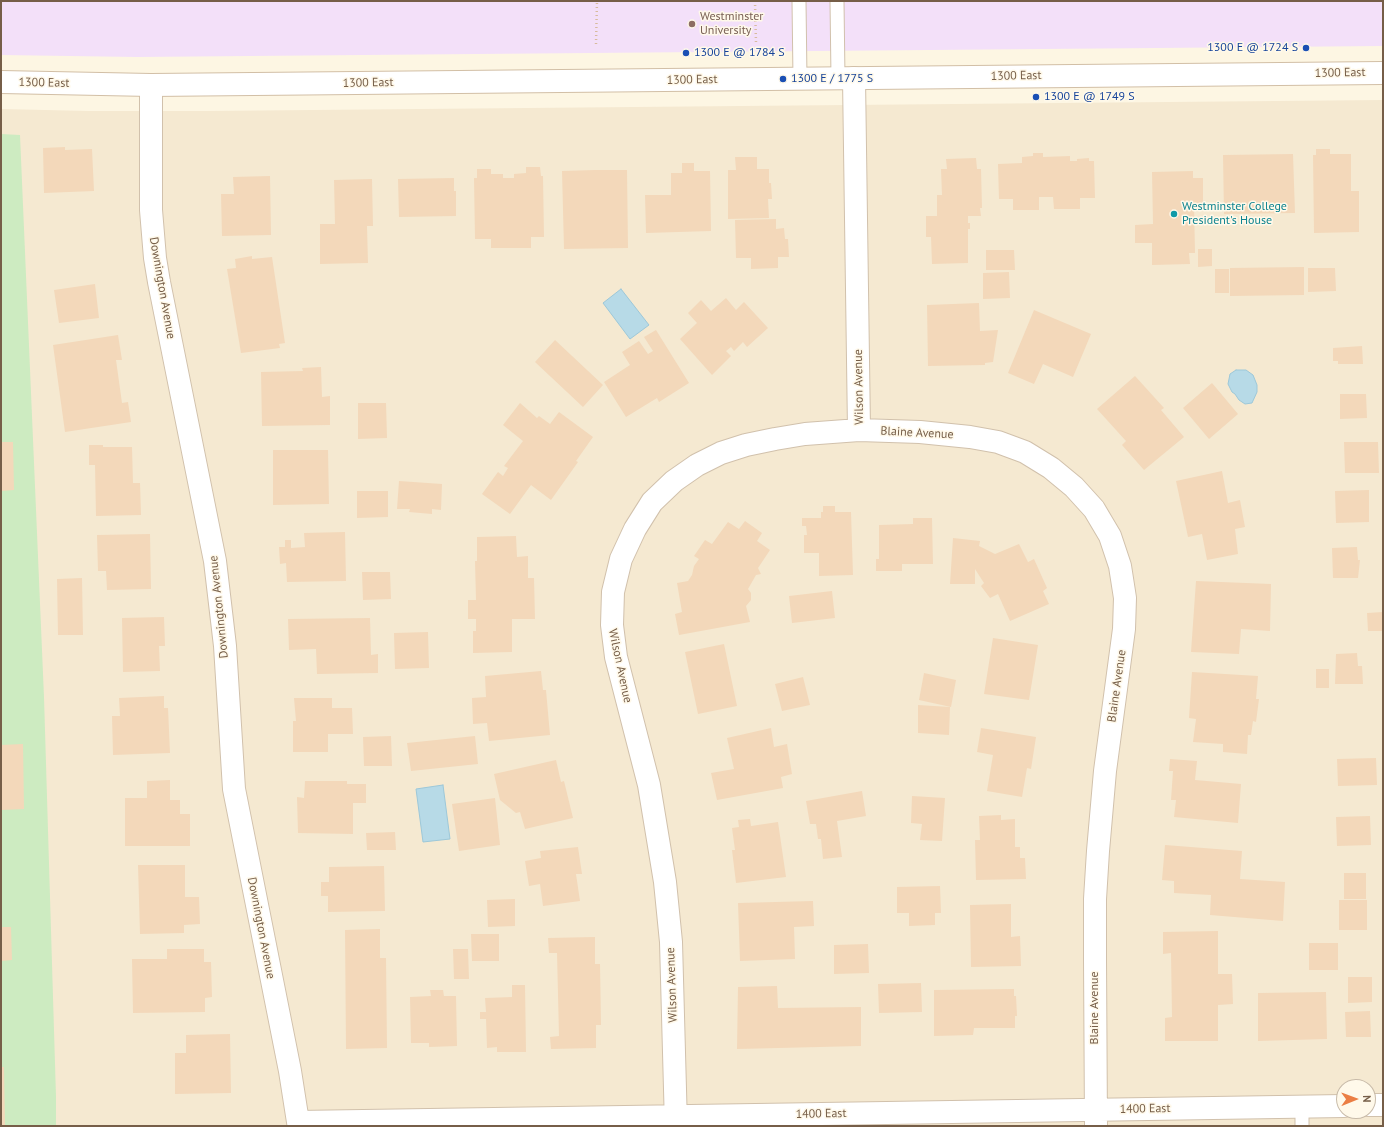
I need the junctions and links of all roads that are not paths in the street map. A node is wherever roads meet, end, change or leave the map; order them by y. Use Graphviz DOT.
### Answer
graph roads {
  1 [pos="799,1"];
  2 [pos="837,1"];
  3 [pos="1,72"];
  4 [pos="1383,73"];
  5 [pos="846,78"];
  6 [pos="800,79"];
  7 [pos="1,82"];
  8 [pos="151,85"];
  9 [pos="859,430"];
  10 [pos="1336,1108"];
  11 [pos="1302,1116"];
  12 [pos="1096,1118"];
  13 [pos="675,1121"];
  14 [pos="295,1124"];
  1 -- 6 [label="lane"];
  2 -- 5 [label="lane"];
  3 -- 7 [label="lane"];
  4 -- 5 [label="street, 1300 East"];
  5 -- 6 [label="street, 1300 East"];
  5 -- 9 [label="street, Wilson Avenue"];
  6 -- 8 [label="street, 1300 East"];
  7 -- 8 [label="street, 1300 East"];
  8 -- 14 [label="street, Downington Avenue"];
  9 -- 12 [label="street, Blaine Avenue"];
  9 -- 13 [label="street, Wilson Avenue"];
  10 -- 11 [label="street, 1400 East"];
  11 -- 12 [label="street, 1400 East"];
  12 -- 13 [label="street, 1400 East"];
  13 -- 14 [label="street, 1400 East"];
}
